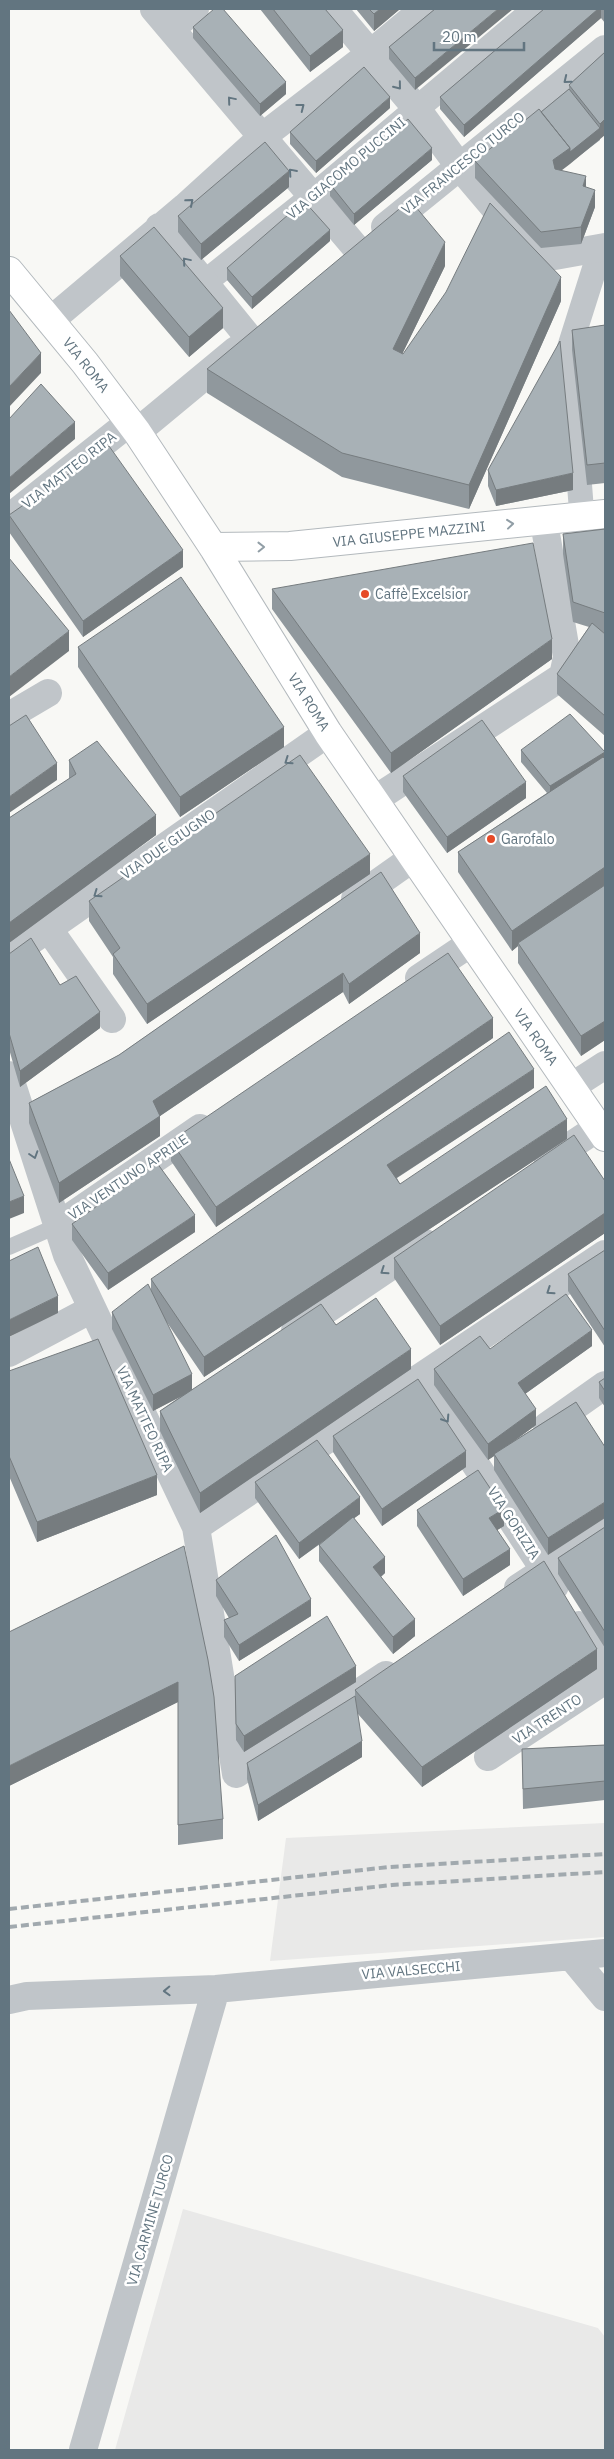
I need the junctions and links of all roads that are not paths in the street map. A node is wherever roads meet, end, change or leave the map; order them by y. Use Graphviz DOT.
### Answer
graph roads {
  1 [pos="195,9"];
  2 [pos="333,9"];
  3 [pos="424,9"];
  4 [pos="535,9"];
  5 [pos="162,19"];
  6 [pos="605,49"];
  7 [pos="372,53"];
  8 [pos="417,109"];
  9 [pos="262,137"];
  10 [pos="459,166"];
  11 [pos="313,196"];
  12 [pos="158,227"];
  13 [pos="604,243"];
  14 [pos="9,271"];
  15 [pos="204,283"];
  16 [pos="51,320"];
  17 [pos="134,427"];
  18 [pos="594,516"];
  19 [pos="9,518"];
  20 [pos="544,522"];
  21 [pos="213,548"];
  22 [pos="48,693"];
  23 [pos="9,716"];
  24 [pos="328,733"];
  25 [pos="374,800"];
  26 [pos="413,858"];
  27 [pos="332,916"];
  28 [pos="48,928"];
  29 [pos="471,943"];
  30 [pos="9,956"];
  31 [pos="398,993"];
  32 [pos="112,1019"];
  33 [pos="531,1029"];
  34 [pos="506,1046"];
  35 [pos="605,1065"];
  36 [pos="9,1075"];
  37 [pos="572,1087"];
  38 [pos="48,1106"];
  39 [pos="220,1115"];
  40 [pos="23,1120"];
  41 [pos="602,1132"];
  42 [pos="527,1175"];
  43 [pos="57,1226"];
  44 [pos="445,1230"];
  45 [pos="9,1247"];
  46 [pos="605,1254"];
  47 [pos="125,1310"];
  48 [pos="96,1318"];
  49 [pos="273,1346"];
  50 [pos="9,1353"];
  51 [pos="419,1378"];
  52 [pos="605,1385"];
  53 [pos="174,1412"];
  54 [pos="150,1429"];
  55 [pos="528,1439"];
  56 [pos="504,1456"];
  57 [pos="481,1472"];
  58 [pos="196,1527"];
  59 [pos="605,1531"];
  60 [pos="546,1570"];
  61 [pos="497,1602"];
  62 [pos="407,1662"];
  63 [pos="605,1670"];
  64 [pos="605,1680"];
  65 [pos="488,1757"];
  66 [pos="605,1953"];
  67 [pos="572,1956"];
  68 [pos="216,1989"];
  69 [pos="605,1997"];
  70 [pos="9,2000"];
  71 [pos="83,2450"];
  1 -- 5 [label="street"];
  2 -- 7 [label="street, VIA GIACOMO PUCCINI"];
  3 -- 7 [label="street"];
  4 -- 8 [label="street, VIA GIACOMO PUCCINI"];
  9 -- 5 [label="street, one-way"];
  6 -- 10 [label="street, VIA FRANCESCO TURCO, one-way"];
  7 -- 8 [label="street, VIA GIACOMO PUCCINI, one-way"];
  9 -- 7 [label="street, one-way"];
  8 -- 10 [label="street, VIA GIACOMO PUCCINI"];
  8 -- 11 [label="street, VIA GIACOMO PUCCINI"];
  11 -- 9 [label="street, one-way"];
  12 -- 9 [label="street, one-way"];
  10 -- 11 [label="street, VIA FRANCESCO TURCO"];
  10 -- 13 [label="street, VIA GIACOMO PUCCINI"];
  11 -- 15 [label="street, VIA GIACOMO PUCCINI"];
  15 -- 12 [label="street, one-way"];
  12 -- 16 [label="street"];
  13 -- 18 [label="street"];
  14 -- 16 [label="main road, VIA ROMA"];
  15 -- 17 [label="street"];
  16 -- 17 [label="main road, VIA ROMA"];
  17 -- 19 [label="street, VIA MATTEO RIPA"];
  17 -- 21 [label="main road, VIA ROMA"];
  18 -- 20 [label="main road, VIA GIUSEPPE MAZZINI"];
  21 -- 20 [label="main road, VIA GIUSEPPE MAZZINI, one-way"];
  20 -- 25 [label="street"];
  21 -- 24 [label="main road, VIA ROMA"];
  22 -- 23 [label="street"];
  24 -- 25 [label="main road, VIA ROMA"];
  24 -- 28 [label="street, VIA DUE GIUGNO, one-way"];
  25 -- 26 [label="main road, VIA ROMA"];
  26 -- 27 [label="street"];
  26 -- 29 [label="main road, VIA ROMA"];
  28 -- 30 [label="street, VIA DUE GIUGNO"];
  28 -- 32 [label="street"];
  29 -- 31 [label="street"];
  29 -- 33 [label="main road, VIA ROMA"];
  33 -- 34 [label="street"];
  33 -- 37 [label="main road, VIA ROMA"];
  35 -- 37 [label="street"];
  36 -- 40 [label="street, VIA MATTEO RIPA"];
  37 -- 41 [label="main road, VIA ROMA"];
  38 -- 40 [label="street"];
  39 -- 43 [label="street, VIA VENTUNO APRILE"];
  40 -- 43 [label="street, VIA MATTEO RIPA, one-way"];
  41 -- 42 [label="street"];
  43 -- 45 [label="lane"];
  43 -- 48 [label="street, VIA MATTEO RIPA"];
  44 -- 49 [label="street, one-way"];
  46 -- 51 [label="street, one-way"];
  47 -- 48 [label="street"];
  48 -- 50 [label="street"];
  48 -- 54 [label="street, VIA MATTEO RIPA"];
  51 -- 57 [label="street, VIA GORIZIA, one-way"];
  51 -- 58 [label="street"];
  52 -- 55 [label="street"];
  53 -- 54 [label="street"];
  54 -- 58 [label="street, VIA MATTEO RIPA"];
  56 -- 57 [label="street"];
  57 -- 60 [label="street, VIA GORIZIA"];
  58 -- 62 [label="street, VIA MATTEO RIPA"];
  59 -- 60 [label="street"];
  60 -- 61 [label="street"];
  60 -- 63 [label="street, VIA GORIZIA"];
  64 -- 65 [label="street, VIA TRENTO"];
  66 -- 67 [label="street, VIA VALSECCHI"];
  67 -- 68 [label="street, VIA VALSECCHI"];
  67 -- 69 [label="street"];
  68 -- 70 [label="street, VIA VALSECCHI, one-way"];
  68 -- 71 [label="street, VIA CARMINE TURCO"];
}
